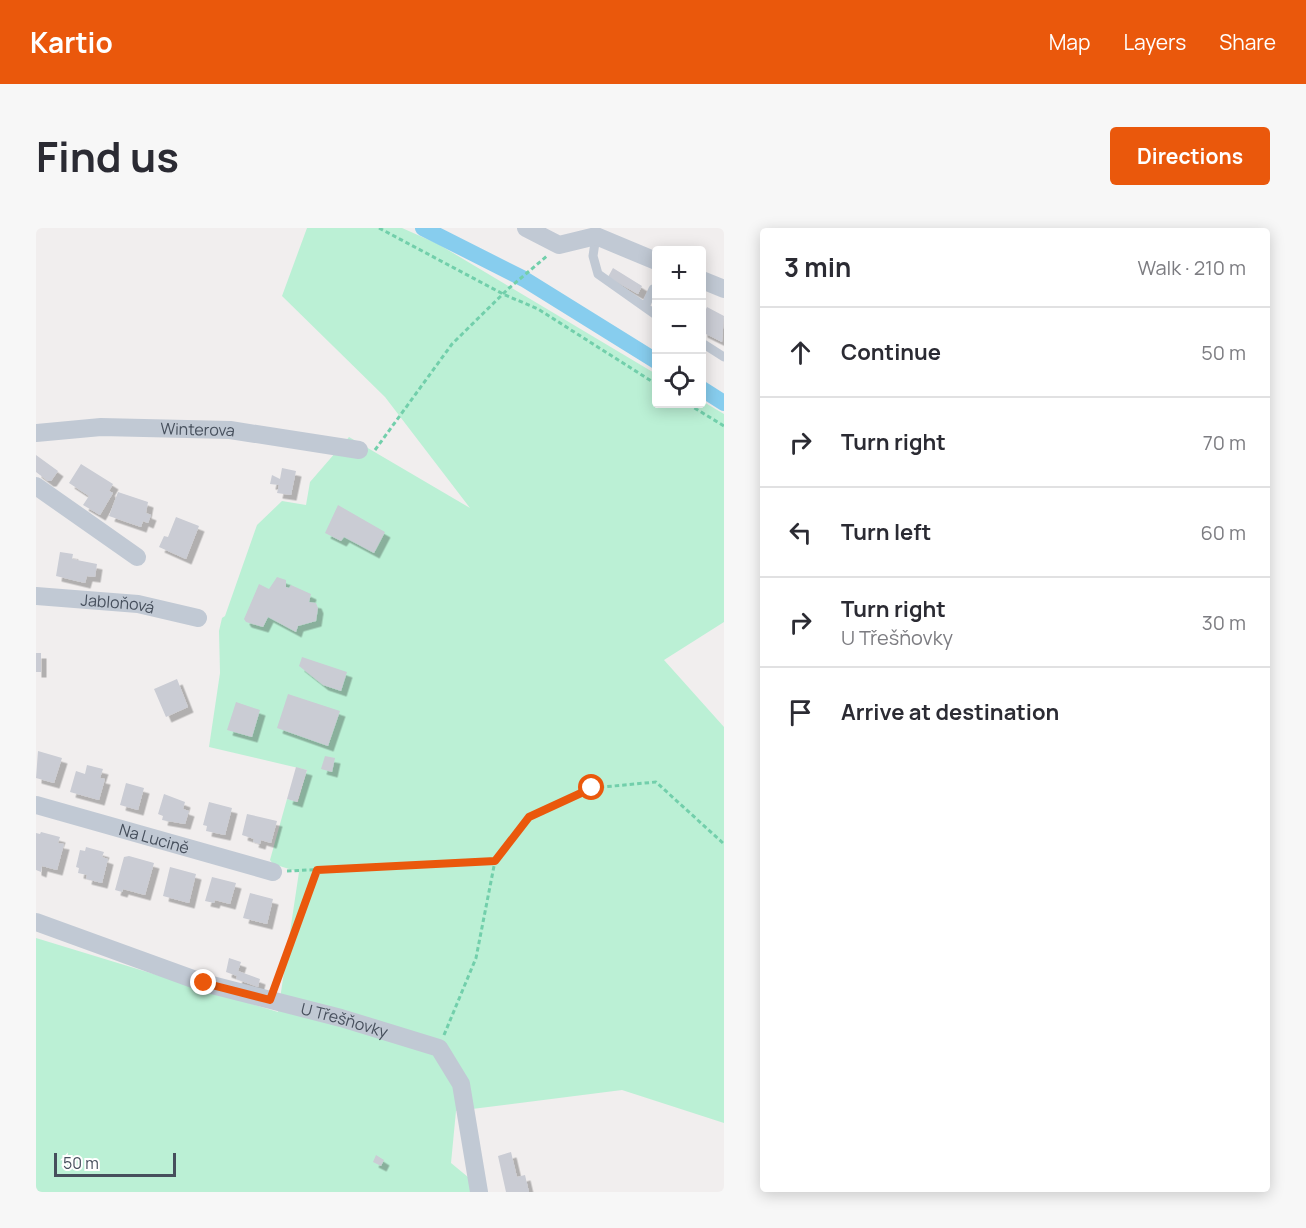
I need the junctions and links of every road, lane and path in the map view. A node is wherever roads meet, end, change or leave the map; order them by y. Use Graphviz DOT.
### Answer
graph roads {
  1 [pos="379,228"];
  2 [pos="526,228"];
  3 [pos="596,236"];
  4 [pos="552,253"];
  5 [pos="652,259"];
  6 [pos="706,282"];
  7 [pos="724,289"];
  8 [pos="652,291"];
  9 [pos="503,294"];
  10 [pos="645,307"];
  11 [pos="652,312"];
  12 [pos="706,346"];
  13 [pos="724,357"];
  14 [pos="652,381"];
  15 [pos="695,408"];
  16 [pos="724,426"];
  17 [pos="36,433"];
  18 [pos="359,450"];
  19 [pos="36,486"];
  20 [pos="137,557"];
  21 [pos="36,596"];
  22 [pos="198,618"];
  23 [pos="36,805"];
  24 [pos="724,844"];
  25 [pos="495,861"];
  26 [pos="317,870"];
  27 [pos="273,872"];
  28 [pos="36,921"];
  29 [pos="270,1000"];
  30 [pos="439,1048"];
  31 [pos="479,1192"];
  1 -- 9 [label="path"];
  2 -- 3 [label="street"];
  3 -- 5 [label="street"];
  3 -- 10 [label="lane"];
  4 -- 9 [label="path"];
  6 -- 7 [label="street"];
  8 -- 10 [label="lane"];
  9 -- 14 [label="path"];
  9 -- 18 [label="path"];
  10 -- 11 [label="lane"];
  12 -- 13 [label="lane"];
  15 -- 16 [label="path"];
  17 -- 18 [label="street, Winterova"];
  19 -- 20 [label="street"];
  21 -- 22 [label="street, Jabloňová"];
  23 -- 27 [label="street, Na Lucině"];
  24 -- 25 [label="path"];
  25 -- 26 [label="path"];
  25 -- 30 [label="path"];
  26 -- 27 [label="path"];
  26 -- 29 [label="path"];
  28 -- 29 [label="street, U Třešňovky"];
  29 -- 30 [label="street, U Třešňovky"];
  30 -- 31 [label="street"];
}
